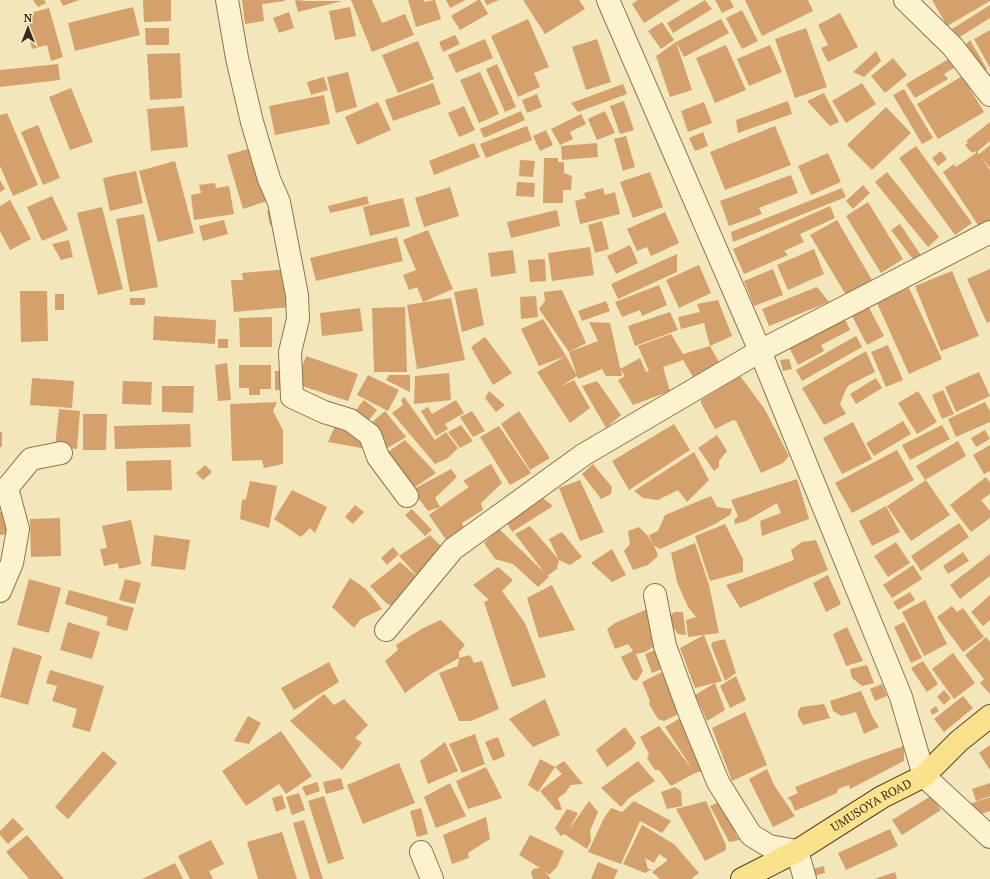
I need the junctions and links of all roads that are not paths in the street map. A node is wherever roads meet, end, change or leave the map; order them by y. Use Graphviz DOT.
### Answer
graph roads {
  1 [pos="227,0"];
  2 [pos="608,0"];
  3 [pos="905,0"];
  4 [pos="990,95"];
  5 [pos="990,232"];
  6 [pos="760,351"];
  7 [pos="61,454"];
  8 [pos="407,496"];
  9 [pos="0,591"];
  10 [pos="655,595"];
  11 [pos="386,630"];
  12 [pos="990,716"];
  13 [pos="924,776"];
  14 [pos="990,837"];
  15 [pos="797,851"];
  16 [pos="421,852"];
  17 [pos="432,879"];
  18 [pos="742,879"];
  19 [pos="805,879"];
  1 -- 8 [label="street"];
  2 -- 6 [label="street"];
  3 -- 4 [label="street"];
  5 -- 6 [label="street"];
  6 -- 11 [label="street"];
  6 -- 13 [label="street"];
  7 -- 9 [label="street"];
  10 -- 15 [label="street"];
  12 -- 13 [label="main road, UMUSOYA ROAD"];
  13 -- 14 [label="street"];
  13 -- 15 [label="main road, UMUSOYA ROAD"];
  15 -- 18 [label="main road, UMUSOYA ROAD"];
  15 -- 19 [label="street"];
  16 -- 17 [label="street"];
}
